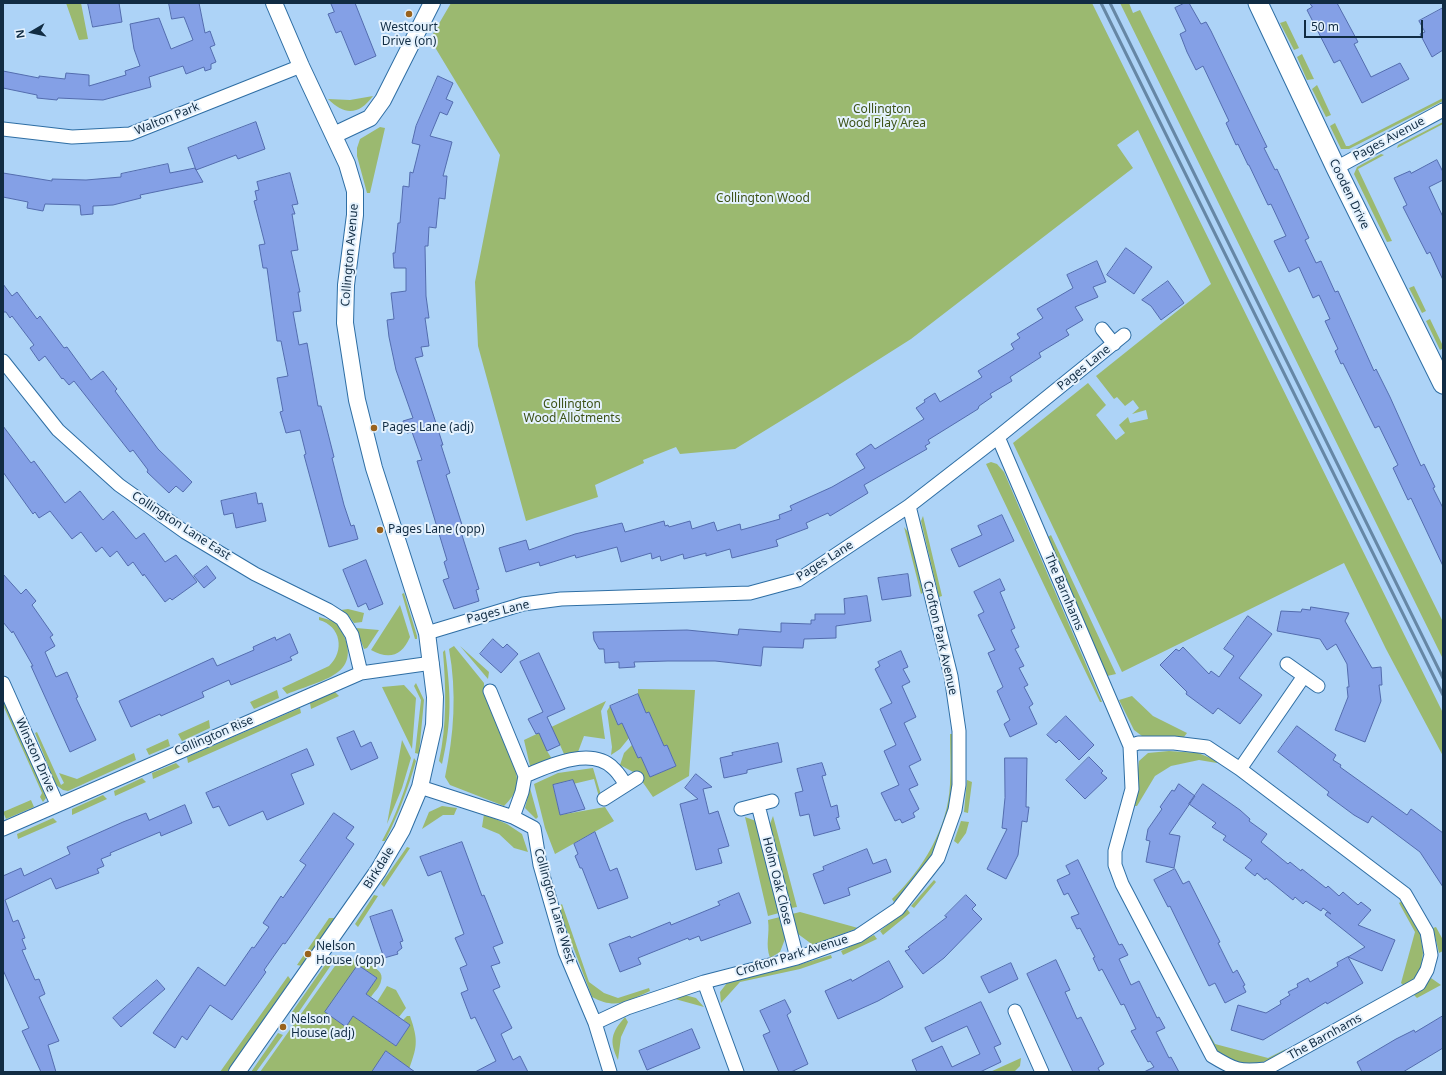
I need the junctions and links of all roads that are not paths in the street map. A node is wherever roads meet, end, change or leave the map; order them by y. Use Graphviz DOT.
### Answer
graph roads {
  1 [pos="274,3"];
  2 [pos="432,3"];
  3 [pos="1258,3"];
  4 [pos="301,66"];
  5 [pos="1443,110"];
  6 [pos="3,129"];
  7 [pos="334,135"];
  8 [pos="1336,168"];
  9 [pos="1102,329"];
  10 [pos="1124,335"];
  11 [pos="1114,344"];
  12 [pos="3,361"];
  13 [pos="1443,384"];
  14 [pos="998,437"];
  15 [pos="909,506"];
  16 [pos="427,632"];
  17 [pos="432,663"];
  18 [pos="1287,664"];
  19 [pos="361,673"];
  20 [pos="1304,676"];
  21 [pos="3,683"];
  22 [pos="1318,686"];
  23 [pos="490,691"];
  24 [pos="1130,746"];
  25 [pos="1240,769"];
  26 [pos="525,776"];
  27 [pos="420,787"];
  28 [pos="604,799"];
  29 [pos="772,801"];
  30 [pos="57,804"];
  31 [pos="758,805"];
  32 [pos="741,809"];
  33 [pos="513,818"];
  34 [pos="3,829"];
  35 [pos="797,958"];
  36 [pos="704,982"];
  37 [pos="1015,1011"];
  38 [pos="595,1023"];
  39 [pos="1039,1071"];
  40 [pos="237,1072"];
  41 [pos="610,1072"];
  42 [pos="737,1072"];
  1 -- 4 [label="street, Collington Avenue"];
  2 -- 7 [label="street"];
  3 -- 8 [label="main road, Cooden Drive"];
  4 -- 6 [label="street, Walton Park"];
  4 -- 7 [label="street, Collington Avenue"];
  5 -- 8 [label="street, Pages Avenue"];
  7 -- 16 [label="street, Collington Avenue"];
  8 -- 13 [label="main road, Cooden Drive"];
  9 -- 11 [label="street, Pages Lane"];
  10 -- 11 [label="street, Pages Lane"];
  11 -- 14 [label="street, Pages Lane"];
  12 -- 19 [label="street, Collington Lane East"];
  14 -- 15 [label="street, Pages Lane"];
  14 -- 24 [label="street, The Barnhams"];
  15 -- 16 [label="street, Pages Lane"];
  15 -- 35 [label="street, Crofton Park Avenue"];
  16 -- 17 [label="street, Birkdale"];
  17 -- 19 [label="street, Collington Rise"];
  17 -- 27 [label="street, Birkdale"];
  18 -- 20 [label="street"];
  19 -- 30 [label="street, Collington Rise"];
  20 -- 22 [label="street"];
  20 -- 25 [label="street"];
  21 -- 30 [label="street, Winston Drive"];
  23 -- 26 [label="street"];
  24 -- 25 [label="street, The Barnhams"];
  24 -- 25 [label="street, The Barnhams"];
  26 -- 28 [label="street"];
  26 -- 33 [label="street"];
  27 -- 33 [label="street, Collington Lane West"];
  27 -- 40 [label="street, Birkdale"];
  29 -- 31 [label="street"];
  30 -- 34 [label="street, Collington Rise"];
  31 -- 32 [label="street"];
  31 -- 35 [label="street, Holm Oak Close"];
  33 -- 38 [label="street, Collington Lane West"];
  35 -- 36 [label="street, Crofton Park Avenue"];
  36 -- 38 [label="street, Crofton Park Avenue"];
  36 -- 42 [label="street"];
  37 -- 39 [label="street"];
  38 -- 41 [label="street, Collington Lane West"];
}
